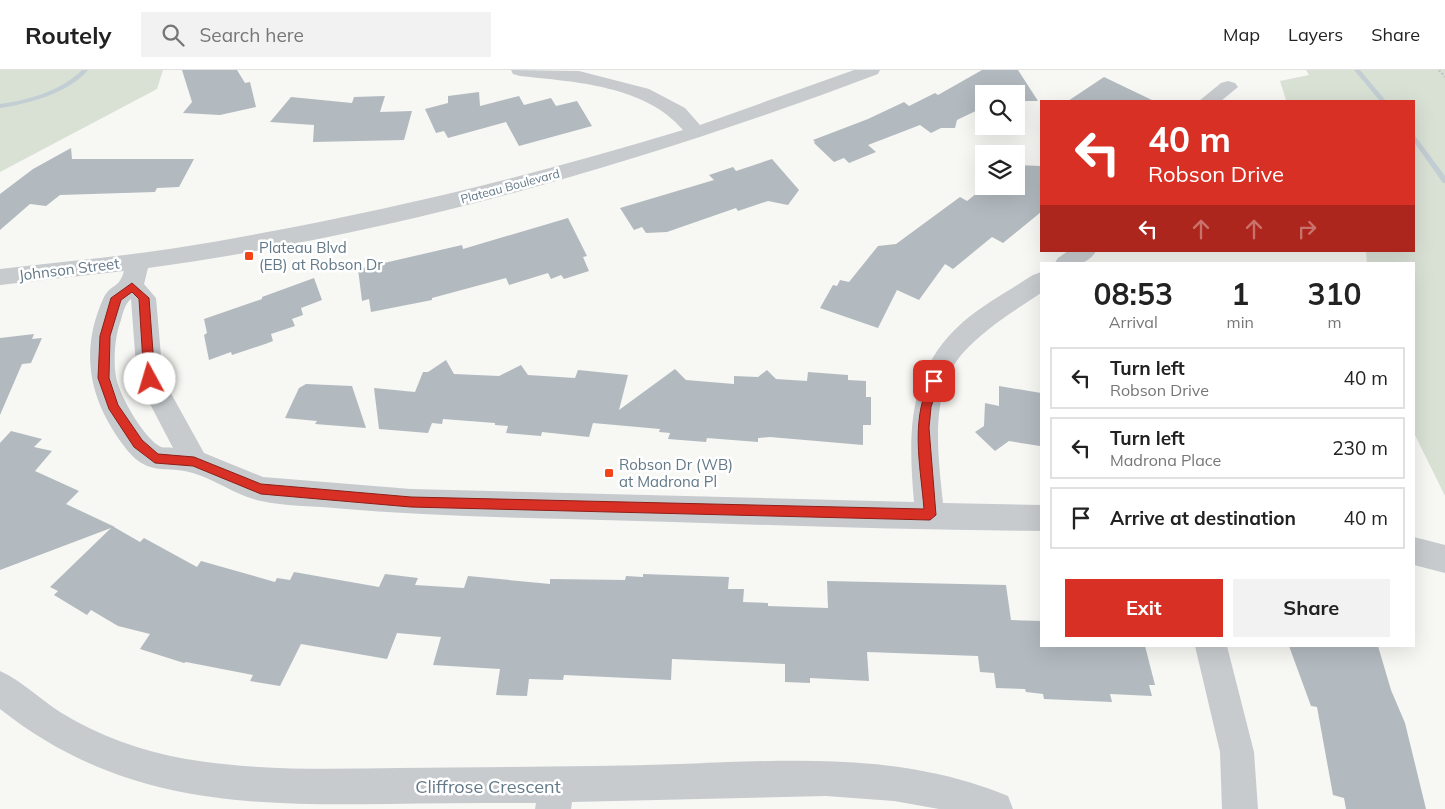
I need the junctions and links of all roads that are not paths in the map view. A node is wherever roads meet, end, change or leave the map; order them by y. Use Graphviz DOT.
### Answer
graph roads {
  1 [pos="520,70"];
  2 [pos="871,70"];
  3 [pos="1228,87"];
  4 [pos="1210,100"];
  5 [pos="696,133"];
  6 [pos="1083,252"];
  7 [pos="138,261"];
  8 [pos="1069,262"];
  9 [pos="0,277"];
  10 [pos="1040,282"];
  11 [pos="132,286"];
  12 [pos="194,462"];
  13 [pos="930,515"];
  14 [pos="1040,518"];
  15 [pos="1415,551"];
  16 [pos="1445,559"];
  17 [pos="1211,647"];
  18 [pos="0,688"];
  19 [pos="555,797"];
  20 [pos="995,809"];
  21 [pos="1240,809"];
  1 -- 5 [label="street"];
  2 -- 5 [label="street, Plateau Boulevard"];
  3 -- 4 [label="street"];
  5 -- 7 [label="street, Plateau Boulevard"];
  6 -- 8 [label="street"];
  7 -- 9 [label="street, Johnson Street"];
  7 -- 11 [label="street"];
  10 -- 13 [label="street"];
  11 -- 12 [label="street"];
  11 -- 12 [label="street"];
  12 -- 13 [label="street"];
  13 -- 14 [label="street"];
  15 -- 16 [label="street"];
  17 -- 21 [label="street"];
  18 -- 19 [label="street, Cliffrose Crescent"];
  19 -- 20 [label="street, Cliffrose Crescent"];
}
